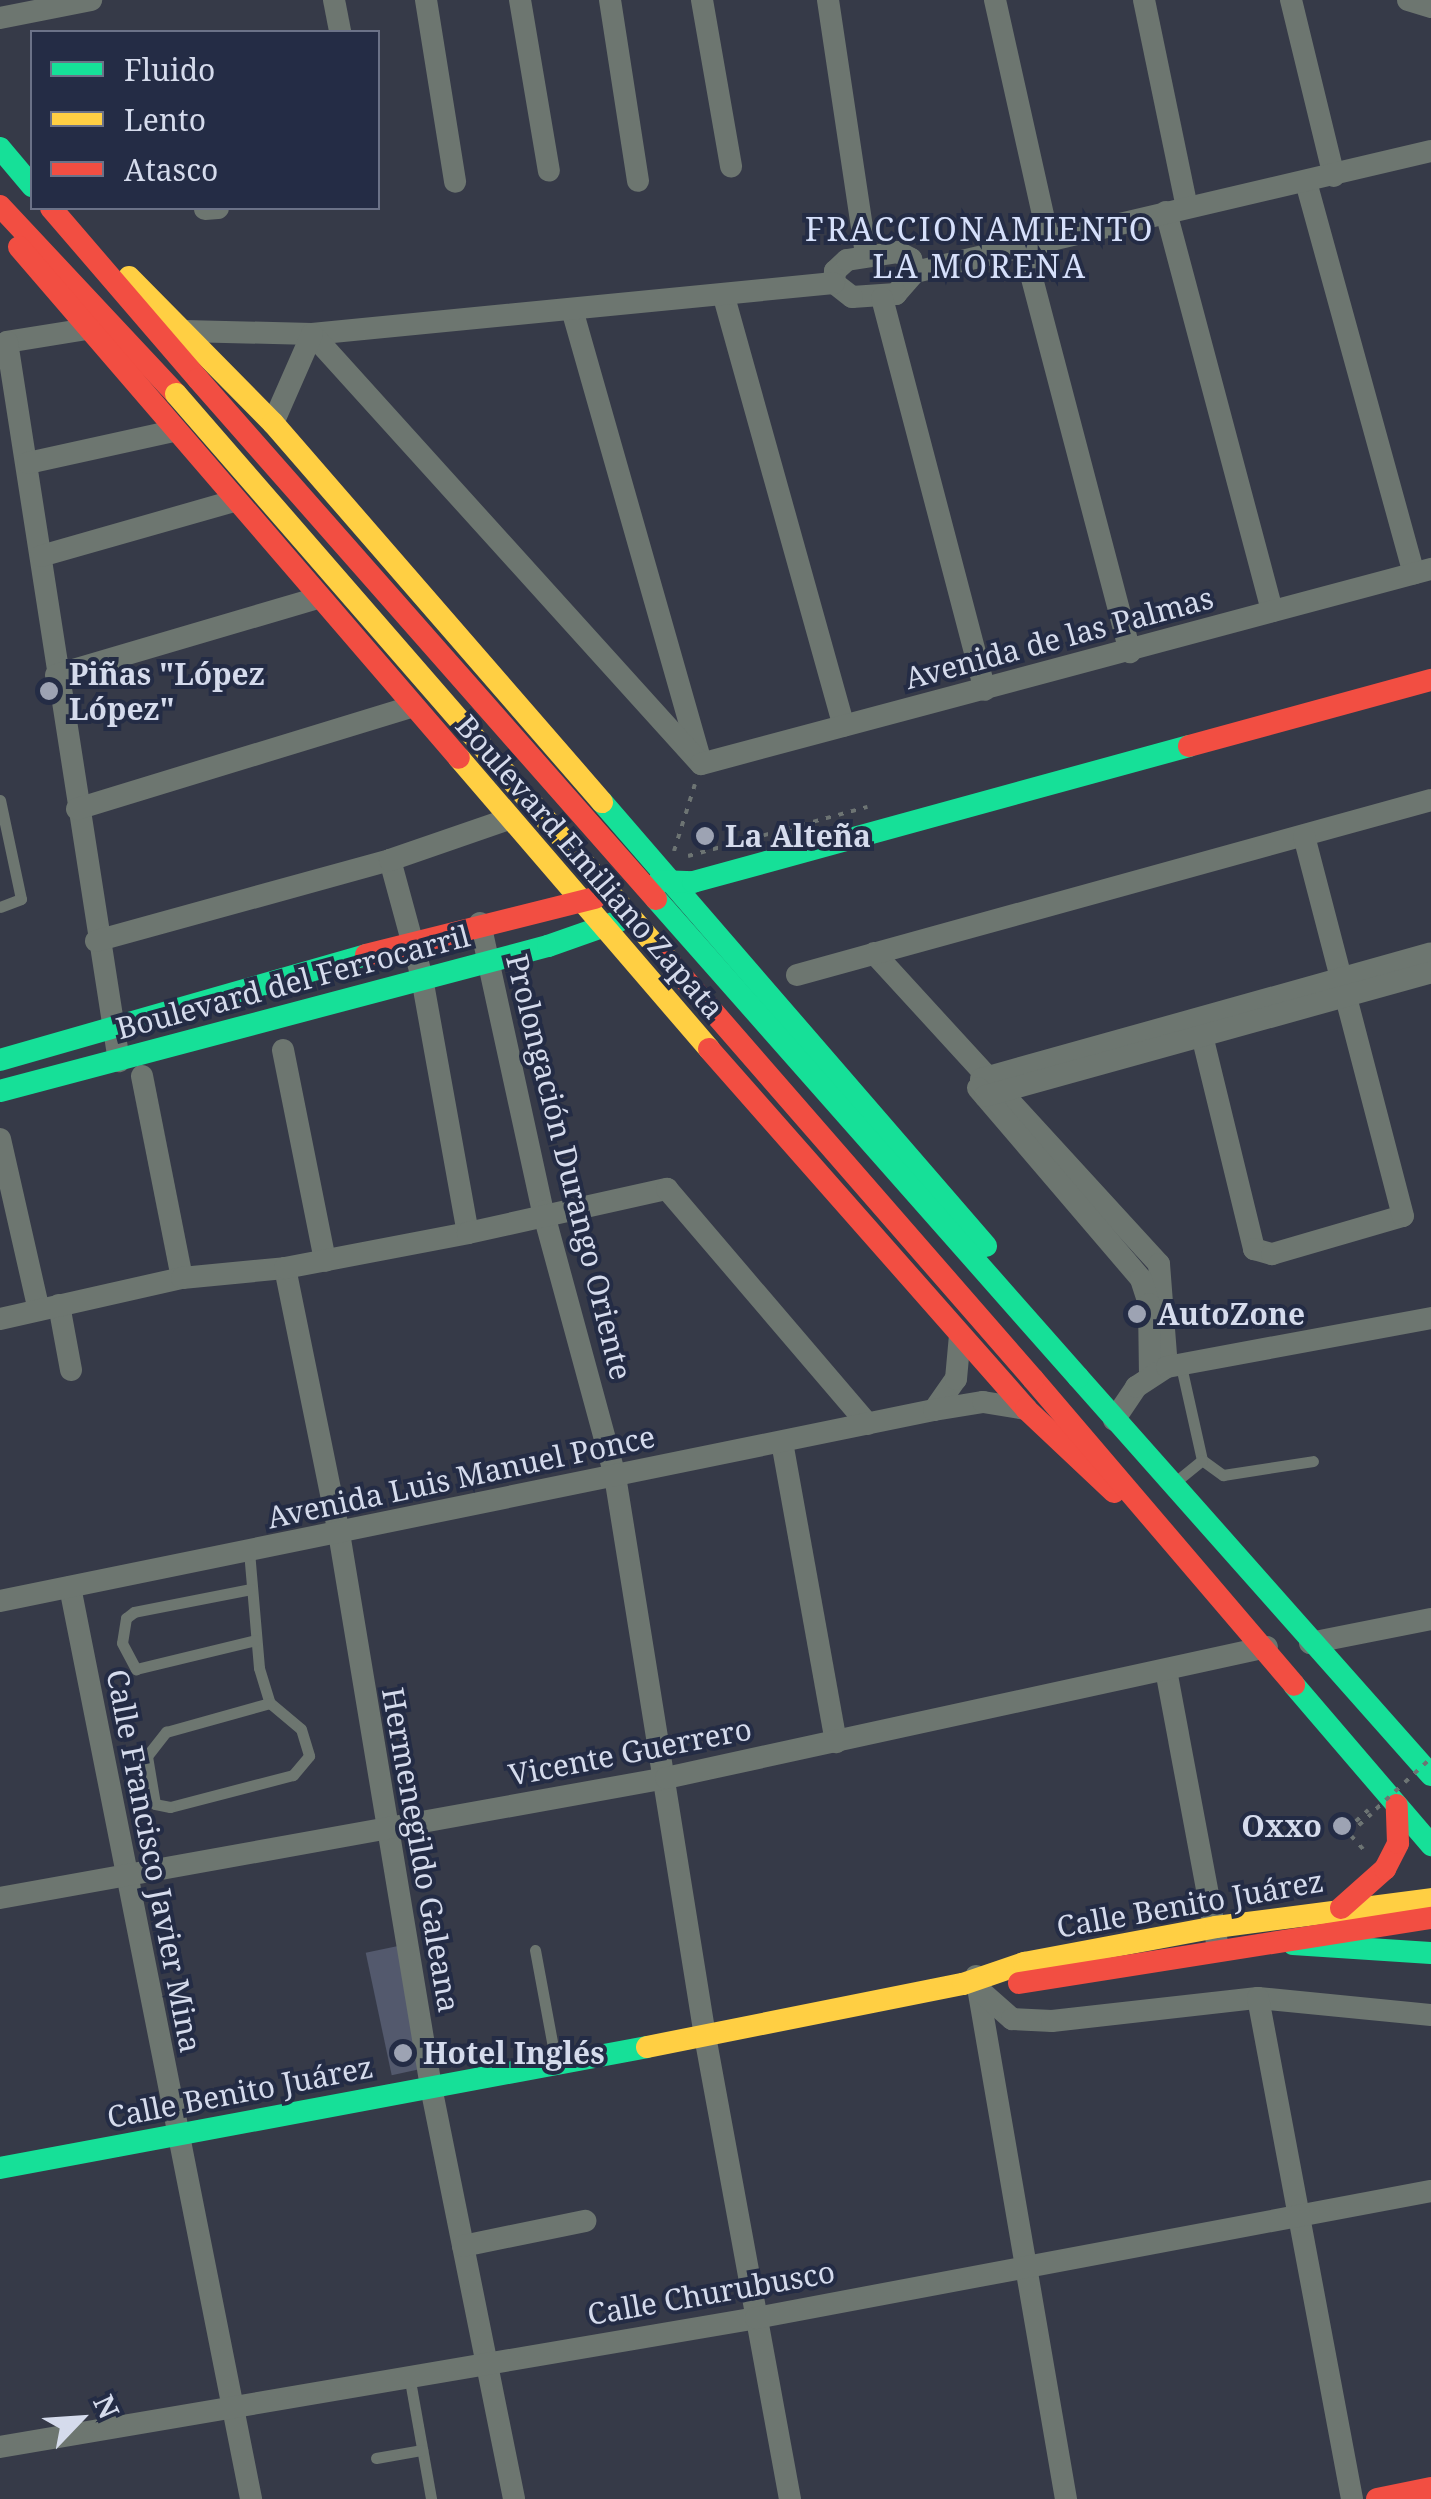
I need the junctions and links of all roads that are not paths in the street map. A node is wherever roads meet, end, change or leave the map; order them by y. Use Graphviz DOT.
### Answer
graph roads {
  1 [pos="90,0"];
  2 [pos="334,0"];
  3 [pos="426,0"];
  4 [pos="520,0"];
  5 [pos="610,0"];
  6 [pos="702,0"];
  7 [pos="828,0"];
  8 [pos="995,0"];
  9 [pos="1144,0"];
  10 [pos="1291,0"];
  11 [pos="1408,0"];
  12 [pos="51,4"];
  13 [pos="1431,7"];
  14 [pos="0,18"];
  15 [pos="57,30"];
  16 [pos="340,30"];
  17 [pos="0,148"];
  18 [pos="1431,151"];
  19 [pos="731,167"];
  20 [pos="549,171"];
  21 [pos="1334,176"];
  22 [pos="27,179"];
  23 [pos="638,181"];
  24 [pos="455,182"];
  25 [pos="1306,182"];
  26 [pos="0,206"];
  27 [pos="56,210"];
  28 [pos="56,210"];
  29 [pos="1176,210"];
  30 [pos="0,220"];
  31 [pos="1048,242"];
  32 [pos="1024,248"];
  33 [pos="866,253"];
  34 [pos="916,272"];
  35 [pos="834,284"];
  36 [pos="724,298"];
  37 [pos="882,298"];
  38 [pos="573,313"];
  39 [pos="86,329"];
  40 [pos="184,331"];
  41 [pos="312,334"];
  42 [pos="273,424"];
  43 [pos="174,431"];
  44 [pos="28,463"];
  45 [pos="234,501"];
  46 [pos="41,556"];
  47 [pos="1423,571"];
  48 [pos="317,598"];
  49 [pos="1272,611"];
  50 [pos="1130,652"];
  51 [pos="56,676"];
  52 [pos="1431,680"];
  53 [pos="985,690"];
  54 [pos="411,707"];
  55 [pos="844,726"];
  56 [pos="702,764"];
  57 [pos="0,800"];
  58 [pos="1431,800"];
  59 [pos="77,809"];
  60 [pos="506,820"];
  61 [pos="1304,837"];
  62 [pos="390,860"];
  63 [pos="662,874"];
  64 [pos="688,890"];
  65 [pos="580,902"];
  66 [pos="0,907"];
  67 [pos="480,924"];
  68 [pos="600,927"];
  69 [pos="96,941"];
  70 [pos="412,944"];
  71 [pos="874,953"];
  72 [pos="1431,953"];
  73 [pos="488,960"];
  74 [pos="1431,972"];
  75 [pos="797,974"];
  76 [pos="422,978"];
  77 [pos="1344,987"];
  78 [pos="1200,1027"];
  79 [pos="112,1031"];
  80 [pos="283,1050"];
  81 [pos="0,1060"];
  82 [pos="119,1061"];
  83 [pos="142,1076"];
  84 [pos="986,1083"];
  85 [pos="0,1092"];
  86 [pos="0,1139"];
  87 [pos="543,1212"];
  88 [pos="468,1233"];
  89 [pos="325,1260"];
  90 [pos="285,1268"];
  91 [pos="182,1278"];
  92 [pos="49,1308"];
  93 [pos="0,1318"];
  94 [pos="1431,1318"];
  95 [pos="960,1335"];
  96 [pos="1166,1369"];
  97 [pos="72,1370"];
  98 [pos="1026,1409"];
  99 [pos="934,1410"];
  100 [pos="1114,1420"];
  101 [pos="868,1424"];
  102 [pos="782,1442"];
  103 [pos="1202,1460"];
  104 [pos="1314,1462"];
  105 [pos="616,1476"];
  106 [pos="1172,1485"];
  107 [pos="1162,1527"];
  108 [pos="338,1534"];
  109 [pos="249,1551"];
  110 [pos="70,1587"];
  111 [pos="250,1589"];
  112 [pos="0,1601"];
  113 [pos="1431,1619"];
  114 [pos="256,1640"];
  115 [pos="1310,1644"];
  116 [pos="1267,1647"];
  117 [pos="1166,1670"];
  118 [pos="270,1702"];
  119 [pos="836,1742"];
  120 [pos="1431,1775"];
  121 [pos="666,1778"];
  122 [pos="1387,1802"];
  123 [pos="385,1828"];
  124 [pos="1431,1846"];
  125 [pos="126,1875"];
  126 [pos="0,1898"];
  127 [pos="1431,1899"];
  128 [pos="1341,1908"];
  129 [pos="1431,1918"];
  130 [pos="1216,1927"];
  131 [pos="1293,1944"];
  132 [pos="535,1950"];
  133 [pos="1431,1953"];
  134 [pos="1219,1955"];
  135 [pos="972,1983"];
  136 [pos="1258,1998"];
  137 [pos="1431,2014"];
  138 [pos="705,2036"];
  139 [pos="556,2063"];
  140 [pos="430,2087"];
  141 [pos="178,2135"];
  142 [pos="0,2168"];
  143 [pos="1431,2190"];
  144 [pos="1294,2216"];
  145 [pos="584,2221"];
  146 [pos="463,2246"];
  147 [pos="1025,2266"];
  148 [pos="756,2318"];
  149 [pos="486,2360"];
  150 [pos="409,2374"];
  151 [pos="232,2406"];
  152 [pos="0,2447"];
  153 [pos="422,2450"];
  154 [pos="376,2458"];
  155 [pos="1431,2488"];
  156 [pos="251,2499"];
  157 [pos="431,2499"];
  158 [pos="514,2499"];
  159 [pos="790,2499"];
  160 [pos="1066,2499"];
  161 [pos="1352,2499"];
  162 [pos="1377,2499"];
  1 -- 12 [label="street"];
  2 -- 16 [label="street"];
  3 -- 24 [label="street"];
  4 -- 20 [label="street"];
  5 -- 23 [label="street"];
  6 -- 19 [label="street"];
  7 -- 33 [label="street"];
  8 -- 31 [label="street"];
  9 -- 29 [label="street"];
  10 -- 21 [label="street"];
  11 -- 13 [label="street"];
  12 -- 14 [label="street"];
  12 -- 15 [label="street"];
  17 -- 22 [label="street"];
  18 -- 21 [label="street"];
  21 -- 25 [label="street"];
  25 -- 29 [label="street"];
  25 -- 47 [label="street"];
  26 -- 107 [label="street, Boulevard Emiliano Zapata, bridge"];
  27 -- 40 [label="street, Boulevard Emiliano Zapata"];
  28 -- 100 [label="street, Boulevard Emiliano Zapata, bridge"];
  29 -- 31 [label="street"];
  29 -- 49 [label="street"];
  30 -- 39 [label="street, Boulevard Emiliano Zapata"];
  31 -- 32 [label="street"];
  32 -- 34 [label="street"];
  32 -- 50 [label="street"];
  33 -- 34 [label="street"];
  33 -- 35 [label="street"];
  34 -- 37 [label="street"];
  35 -- 36 [label="street"];
  35 -- 37 [label="street"];
  36 -- 38 [label="street"];
  36 -- 55 [label="street"];
  37 -- 53 [label="street"];
  38 -- 41 [label="street"];
  38 -- 56 [label="street"];
  39 -- 43 [label="street, Boulevard Emiliano Zapata"];
  39 -- 44 [label="street"];
  40 -- 41 [label="street"];
  40 -- 42 [label="street, Boulevard Emiliano Zapata"];
  41 -- 42 [label="street"];
  41 -- 56 [label="street"];
  42 -- 63 [label="street, Boulevard Emiliano Zapata"];
  43 -- 44 [label="street"];
  43 -- 45 [label="street, Boulevard Emiliano Zapata"];
  44 -- 46 [label="street"];
  45 -- 46 [label="street"];
  45 -- 48 [label="street, Boulevard Emiliano Zapata"];
  46 -- 51 [label="street"];
  47 -- 49 [label="street, Avenida de las Palmas"];
  48 -- 51 [label="street"];
  48 -- 54 [label="street, Boulevard Emiliano Zapata"];
  49 -- 50 [label="street, Avenida de las Palmas"];
  50 -- 53 [label="street, Avenida de las Palmas"];
  51 -- 59 [label="street"];
  52 -- 64 [label="street, Boulevard del Ferrocarril"];
  53 -- 55 [label="street, Avenida de las Palmas"];
  54 -- 59 [label="street"];
  54 -- 60 [label="street, Boulevard Emiliano Zapata"];
  55 -- 56 [label="street, Avenida de las Palmas"];
  57 -- 66 [label="lane"];
  58 -- 61 [label="street"];
  59 -- 69 [label="street"];
  60 -- 62 [label="street"];
  60 -- 65 [label="street, Boulevard Emiliano Zapata"];
  61 -- 71 [label="street"];
  61 -- 77 [label="street"];
  62 -- 69 [label="street"];
  62 -- 70 [label="street"];
  63 -- 64 [label="street, Boulevard del Ferrocarril"];
  63 -- 65 [label="street, Boulevard del Ferrocarril"];
  64 -- 68 [label="street, Boulevard del Ferrocarril"];
  64 -- 100 [label="street, Boulevard Emiliano Zapata"];
  65 -- 67 [label="street, Boulevard del Ferrocarril"];
  65 -- 68 [label="street, Boulevard Emiliano Zapata"];
  67 -- 70 [label="street, Boulevard del Ferrocarril"];
  67 -- 73 [label="street, Prolongación Durango Oriente"];
  68 -- 73 [label="street, Boulevard del Ferrocarril"];
  68 -- 95 [label="street, Boulevard Emiliano Zapata"];
  69 -- 79 [label="street"];
  70 -- 76 [label="street"];
  70 -- 79 [label="street, Boulevard del Ferrocarril"];
  71 -- 75 [label="street"];
  71 -- 84 [label="street"];
  72 -- 77 [label="street"];
  73 -- 76 [label="street, Boulevard del Ferrocarril"];
  73 -- 87 [label="street, Prolongación Durango Oriente"];
  74 -- 77 [label="street"];
  76 -- 82 [label="street, Boulevard del Ferrocarril"];
  76 -- 88 [label="street"];
  77 -- 78 [label="street"];
  77 -- 78 [label="street"];
  78 -- 84 [label="street"];
  79 -- 81 [label="street, Boulevard del Ferrocarril"];
  79 -- 82 [label="street"];
  80 -- 89 [label="street"];
  82 -- 85 [label="street, Boulevard del Ferrocarril"];
  83 -- 91 [label="street"];
  84 -- 96 [label="street"];
  86 -- 92 [label="street"];
  87 -- 88 [label="street"];
  87 -- 101 [label="street"];
  87 -- 105 [label="street, Prolongación Durango Oriente"];
  88 -- 89 [label="street"];
  89 -- 90 [label="street"];
  90 -- 91 [label="street"];
  90 -- 108 [label="street, Hermenegildo Galeana"];
  91 -- 92 [label="street"];
  92 -- 93 [label="street"];
  92 -- 97 [label="street"];
  94 -- 96 [label="street"];
  95 -- 98 [label="street, Boulevard Emiliano Zapata"];
  95 -- 99 [label="street"];
  96 -- 100 [label="street"];
  96 -- 103 [label="lane"];
  98 -- 99 [label="street, Avenida Luis Manuel Ponce"];
  98 -- 107 [label="street, Boulevard Emiliano Zapata"];
  99 -- 101 [label="street, Avenida Luis Manuel Ponce"];
  100 -- 106 [label="street, Boulevard Emiliano Zapata"];
  101 -- 102 [label="street, Avenida Luis Manuel Ponce"];
  102 -- 105 [label="street, Avenida Luis Manuel Ponce"];
  102 -- 119 [label="street"];
  103 -- 104 [label="lane"];
  103 -- 106 [label="lane"];
  105 -- 108 [label="street, Avenida Luis Manuel Ponce"];
  105 -- 121 [label="street, Prolongación Durango Oriente"];
  106 -- 115 [label="street, Boulevard Emiliano Zapata"];
  107 -- 116 [label="street, Boulevard Emiliano Zapata"];
  108 -- 109 [label="street, Avenida Luis Manuel Ponce"];
  108 -- 123 [label="street, Hermenegildo Galeana"];
  109 -- 110 [label="street, Avenida Luis Manuel Ponce"];
  109 -- 111 [label="lane"];
  110 -- 112 [label="street, Avenida Luis Manuel Ponce"];
  110 -- 125 [label="street, Calle Francisco Javier Mina"];
  111 -- 114 [label="lane"];
  111 -- 114 [label="lane"];
  113 -- 115 [label="street"];
  114 -- 118 [label="lane"];
  115 -- 120 [label="street, Boulevard Emiliano Zapata"];
  116 -- 117 [label="street, Vicente Guerrero"];
  116 -- 122 [label="street, Boulevard Emiliano Zapata"];
  117 -- 119 [label="street, Vicente Guerrero"];
  117 -- 130 [label="street"];
  118 -- 118 [label="lane"];
  119 -- 121 [label="street, Vicente Guerrero"];
  121 -- 123 [label="street, Vicente Guerrero"];
  121 -- 138 [label="street, Prolongación Durango Oriente"];
  122 -- 124 [label="street, Boulevard Emiliano Zapata"];
  122 -- 128 [label="street"];
  123 -- 125 [label="street, Vicente Guerrero"];
  123 -- 140 [label="street, Hermenegildo Galeana"];
  125 -- 126 [label="street, Vicente Guerrero"];
  125 -- 141 [label="street, Calle Francisco Javier Mina"];
  127 -- 128 [label="street, Calle Benito Juárez"];
  128 -- 130 [label="street, Calle Benito Juárez"];
  129 -- 131 [label="street, Calle Benito Juárez"];
  130 -- 134 [label="street"];
  130 -- 135 [label="street, Calle Benito Juárez"];
  131 -- 133 [label="street"];
  131 -- 134 [label="street, Calle Benito Juárez"];
  132 -- 139 [label="lane"];
  134 -- 135 [label="street, Calle Benito Juárez"];
  135 -- 136 [label="street"];
  135 -- 138 [label="street, Calle Benito Juárez"];
  135 -- 147 [label="street"];
  136 -- 137 [label="street"];
  136 -- 144 [label="street"];
  138 -- 139 [label="street, Calle Benito Juárez"];
  138 -- 148 [label="street, Prolongación Durango Oriente"];
  139 -- 140 [label="street, Calle Benito Juárez"];
  140 -- 141 [label="street, Calle Benito Juárez"];
  140 -- 146 [label="street, Hermenegildo Galeana"];
  141 -- 142 [label="street, Calle Benito Juárez"];
  141 -- 151 [label="street, Calle Francisco Javier Mina"];
  143 -- 144 [label="street, Calle Churubusco"];
  144 -- 147 [label="street, Calle Churubusco"];
  144 -- 161 [label="street"];
  145 -- 146 [label="street"];
  146 -- 149 [label="street, Hermenegildo Galeana"];
  147 -- 148 [label="street, Calle Churubusco"];
  147 -- 160 [label="street"];
  148 -- 149 [label="street, Calle Churubusco"];
  148 -- 159 [label="street, Prolongación Durango Oriente"];
  149 -- 150 [label="street, Calle Churubusco"];
  149 -- 158 [label="street, Hermenegildo Galeana"];
  150 -- 151 [label="street, Calle Churubusco"];
  150 -- 153 [label="lane"];
  151 -- 152 [label="street, Calle Churubusco"];
  151 -- 156 [label="street, Calle Francisco Javier Mina"];
  153 -- 154 [label="lane"];
  153 -- 157 [label="lane"];
  155 -- 162 [label="street"];
}
